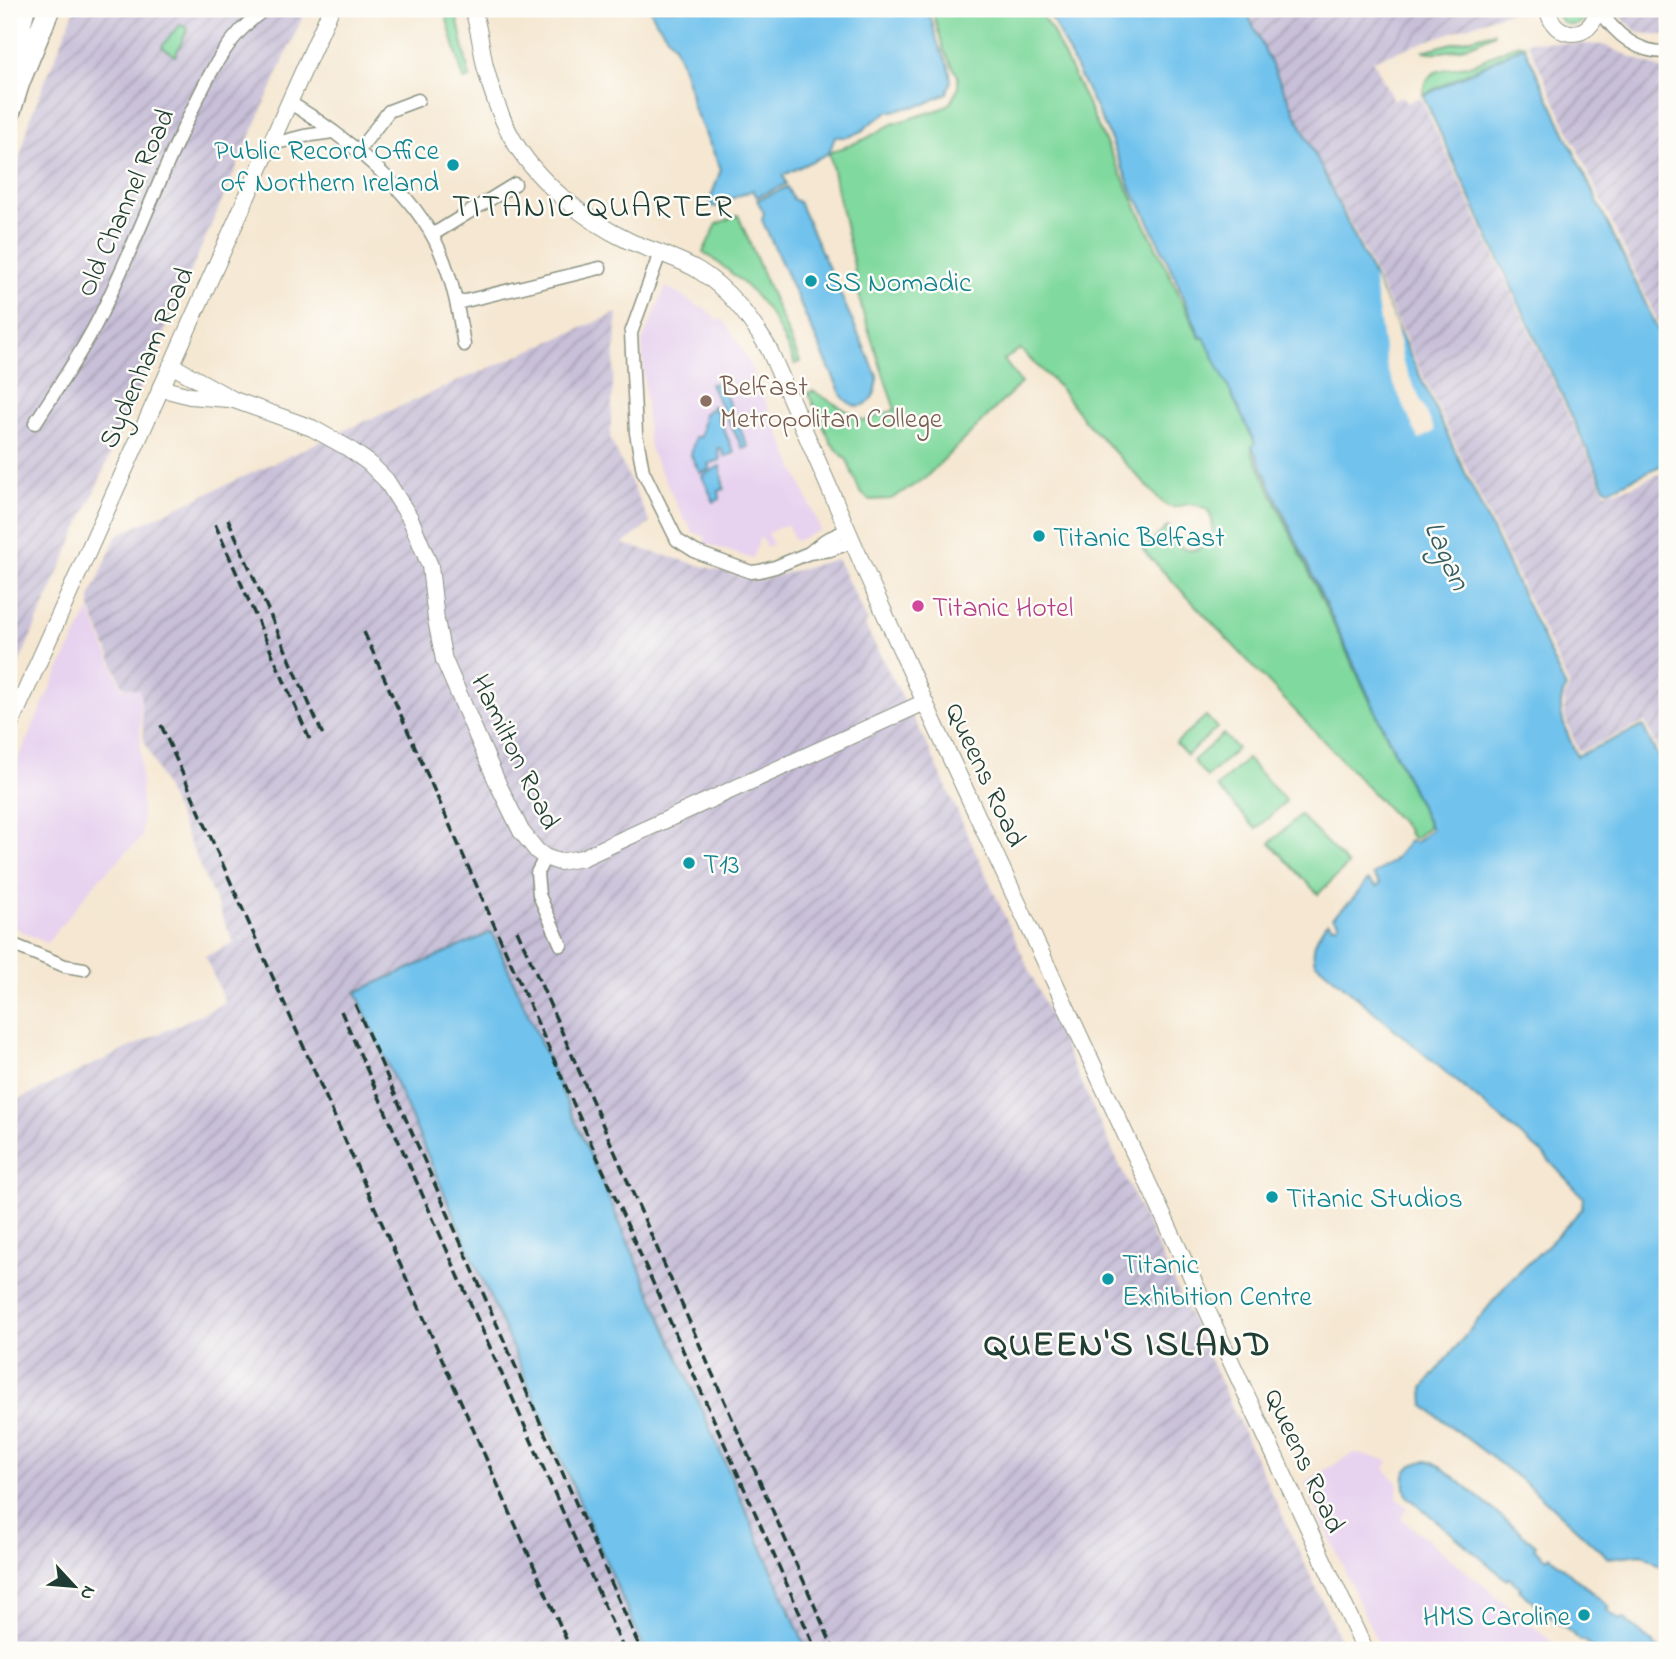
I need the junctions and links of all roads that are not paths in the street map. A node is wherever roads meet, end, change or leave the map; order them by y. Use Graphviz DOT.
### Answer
graph roads {
  1 [pos="24,9"];
  2 [pos="49,9"];
  3 [pos="265,9"];
  4 [pos="331,9"];
  5 [pos="473,9"];
  6 [pos="1548,9"];
  7 [pos="1598,9"];
  8 [pos="1588,27"];
  9 [pos="1619,35"];
  10 [pos="1667,52"];
  11 [pos="9,67"];
  12 [pos="418,100"];
  13 [pos="289,102"];
  14 [pos="9,114"];
  15 [pos="333,132"];
  16 [pos="269,145"];
  17 [pos="358,151"];
  18 [pos="515,184"];
  19 [pos="432,235"];
  20 [pos="660,253"];
  21 [pos="600,268"];
  22 [pos="457,303"];
  23 [pos="464,345"];
  24 [pos="171,365"];
  25 [pos="160,388"];
  26 [pos="234,400"];
  27 [pos="35,423"];
  28 [pos="850,536"];
  29 [pos="925,702"];
  30 [pos="9,728"];
  31 [pos="545,856"];
  32 [pos="9,943"];
  33 [pos="561,945"];
  34 [pos="84,969"];
  35 [pos="1365,1650"];
  1 -- 11 [label="highway"];
  2 -- 14 [label="highway"];
  3 -- 27 [label="street, Old Channel Road"];
  4 -- 13 [label="street, Sydenham Road"];
  5 -- 20 [label="street, Queens Road"];
  6 -- 8 [label="street"];
  7 -- 8 [label="street"];
  7 -- 9 [label="street"];
  8 -- 9 [label="street"];
  9 -- 10 [label="street"];
  12 -- 17 [label="street"];
  13 -- 15 [label="street"];
  13 -- 16 [label="street, Sydenham Road"];
  15 -- 16 [label="street"];
  15 -- 17 [label="street"];
  16 -- 24 [label="street, Sydenham Road"];
  17 -- 19 [label="street"];
  18 -- 19 [label="street"];
  19 -- 22 [label="street"];
  20 -- 28 [label="street, Queens Road"];
  20 -- 28 [label="street"];
  21 -- 22 [label="street"];
  22 -- 23 [label="street"];
  24 -- 25 [label="street, Sydenham Road"];
  24 -- 26 [label="street, Hamilton Road"];
  25 -- 26 [label="street, Hamilton Road"];
  25 -- 30 [label="street, Sydenham Road"];
  26 -- 31 [label="street, Hamilton Road"];
  28 -- 29 [label="street, Queens Road"];
  29 -- 31 [label="street, Hamilton Road"];
  29 -- 35 [label="street, Queens Road"];
  31 -- 33 [label="street"];
  32 -- 34 [label="street"];
}
